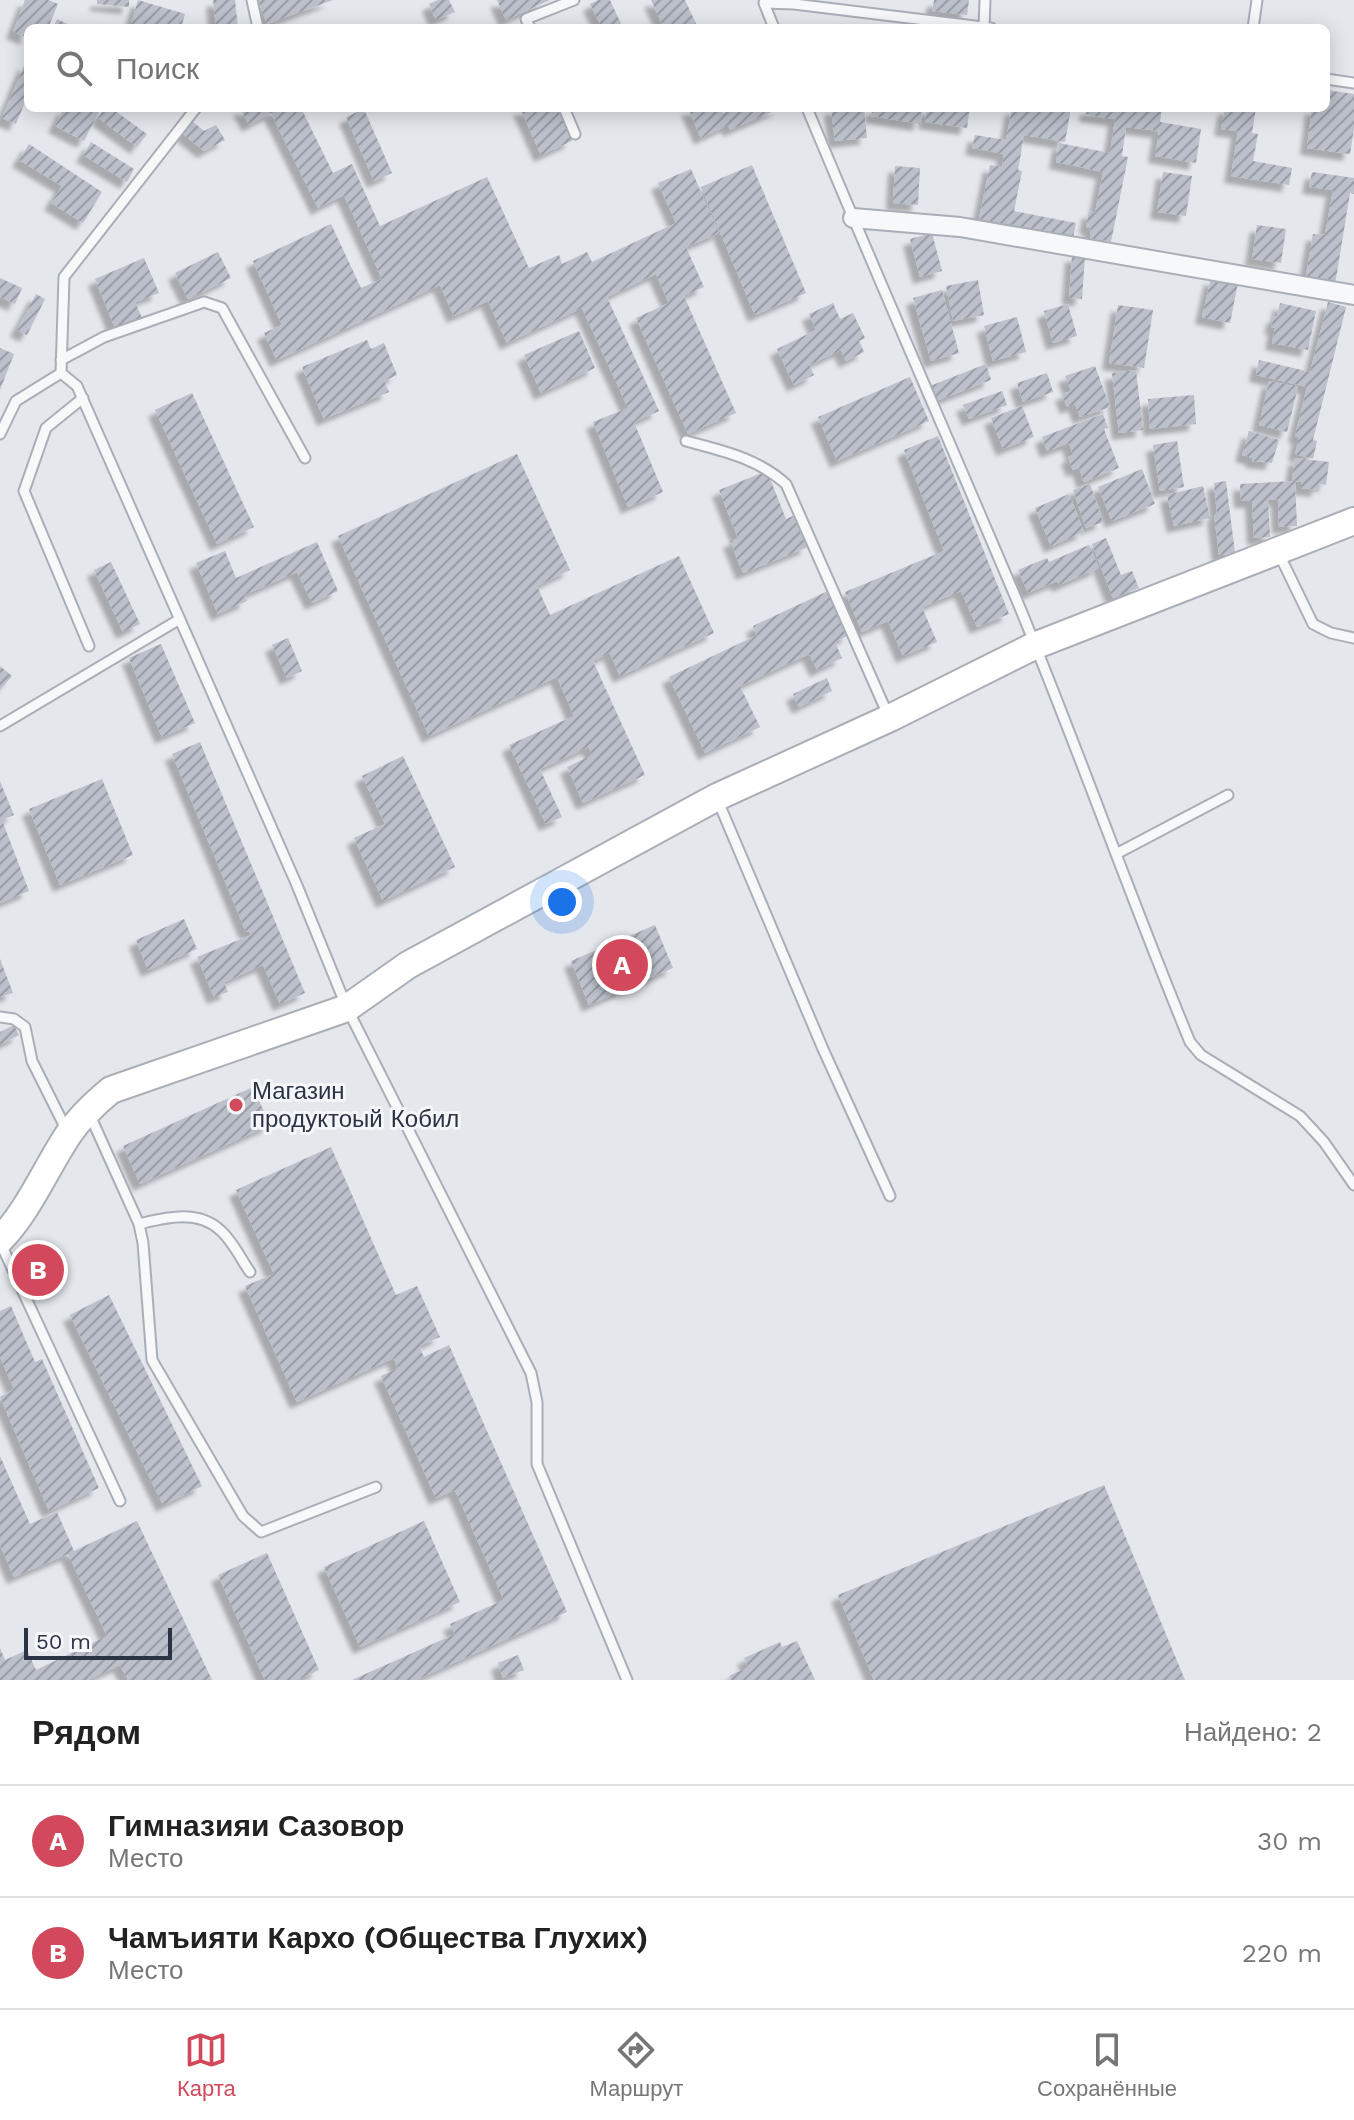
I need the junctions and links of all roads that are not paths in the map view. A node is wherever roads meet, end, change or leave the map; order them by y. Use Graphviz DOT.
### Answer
graph roads {
  1 [pos="252,0"];
  2 [pos="574,0"];
  3 [pos="985,0"];
  4 [pos="1257,0"];
  5 [pos="763,2"];
  6 [pos="257,24"];
  7 [pos="528,24"];
  8 [pos="772,24"];
  9 [pos="959,24"];
  10 [pos="984,24"];
  11 [pos="1254,24"];
  12 [pos="1330,80"];
  13 [pos="1354,83"];
  14 [pos="193,112"];
  15 [pos="566,112"];
  16 [pos="809,112"];
  17 [pos="575,134"];
  18 [pos="853,218"];
  19 [pos="1354,295"];
  20 [pos="61,360"];
  21 [pos="61,373"];
  22 [pos="83,398"];
  23 [pos="0,434"];
  24 [pos="686,441"];
  25 [pos="305,458"];
  26 [pos="1354,521"];
  27 [pos="1278,551"];
  28 [pos="180,619"];
  29 [pos="1354,638"];
  30 [pos="89,646"];
  31 [pos="1034,646"];
  32 [pos="890,718"];
  33 [pos="0,726"];
  34 [pos="1228,795"];
  35 [pos="717,797"];
  36 [pos="1116,854"];
  37 [pos="347,1008"];
  38 [pos="0,1017"];
  39 [pos="88,1110"];
  40 [pos="68,1134"];
  41 [pos="1354,1185"];
  42 [pos="890,1196"];
  43 [pos="139,1224"];
  44 [pos="0,1241"];
  45 [pos="250,1272"];
  46 [pos="376,1487"];
  47 [pos="120,1501"];
  48 [pos="627,1680"];
  1 -- 6 [label="lane"];
  2 -- 7 [label="lane"];
  3 -- 10 [label="lane"];
  4 -- 11 [label="lane"];
  5 -- 8 [label="lane"];
  5 -- 9 [label="lane"];
  12 -- 13 [label="lane"];
  14 -- 20 [label="lane"];
  15 -- 17 [label="lane"];
  16 -- 18 [label="lane"];
  18 -- 19 [label="street"];
  18 -- 31 [label="lane"];
  20 -- 21 [label="lane"];
  20 -- 25 [label="lane"];
  21 -- 22 [label="lane"];
  21 -- 23 [label="lane"];
  22 -- 28 [label="lane"];
  22 -- 30 [label="lane"];
  24 -- 32 [label="lane"];
  26 -- 27 [label="street"];
  27 -- 29 [label="lane"];
  27 -- 31 [label="street"];
  28 -- 33 [label="lane"];
  28 -- 37 [label="lane"];
  31 -- 32 [label="street"];
  31 -- 36 [label="lane"];
  32 -- 35 [label="street"];
  34 -- 36 [label="lane"];
  35 -- 37 [label="street"];
  35 -- 42 [label="lane"];
  36 -- 41 [label="lane"];
  37 -- 39 [label="street"];
  37 -- 48 [label="lane"];
  38 -- 40 [label="lane"];
  39 -- 40 [label="street"];
  39 -- 43 [label="lane"];
  40 -- 44 [label="street"];
  43 -- 45 [label="lane"];
  43 -- 46 [label="lane"];
  44 -- 47 [label="lane"];
}
